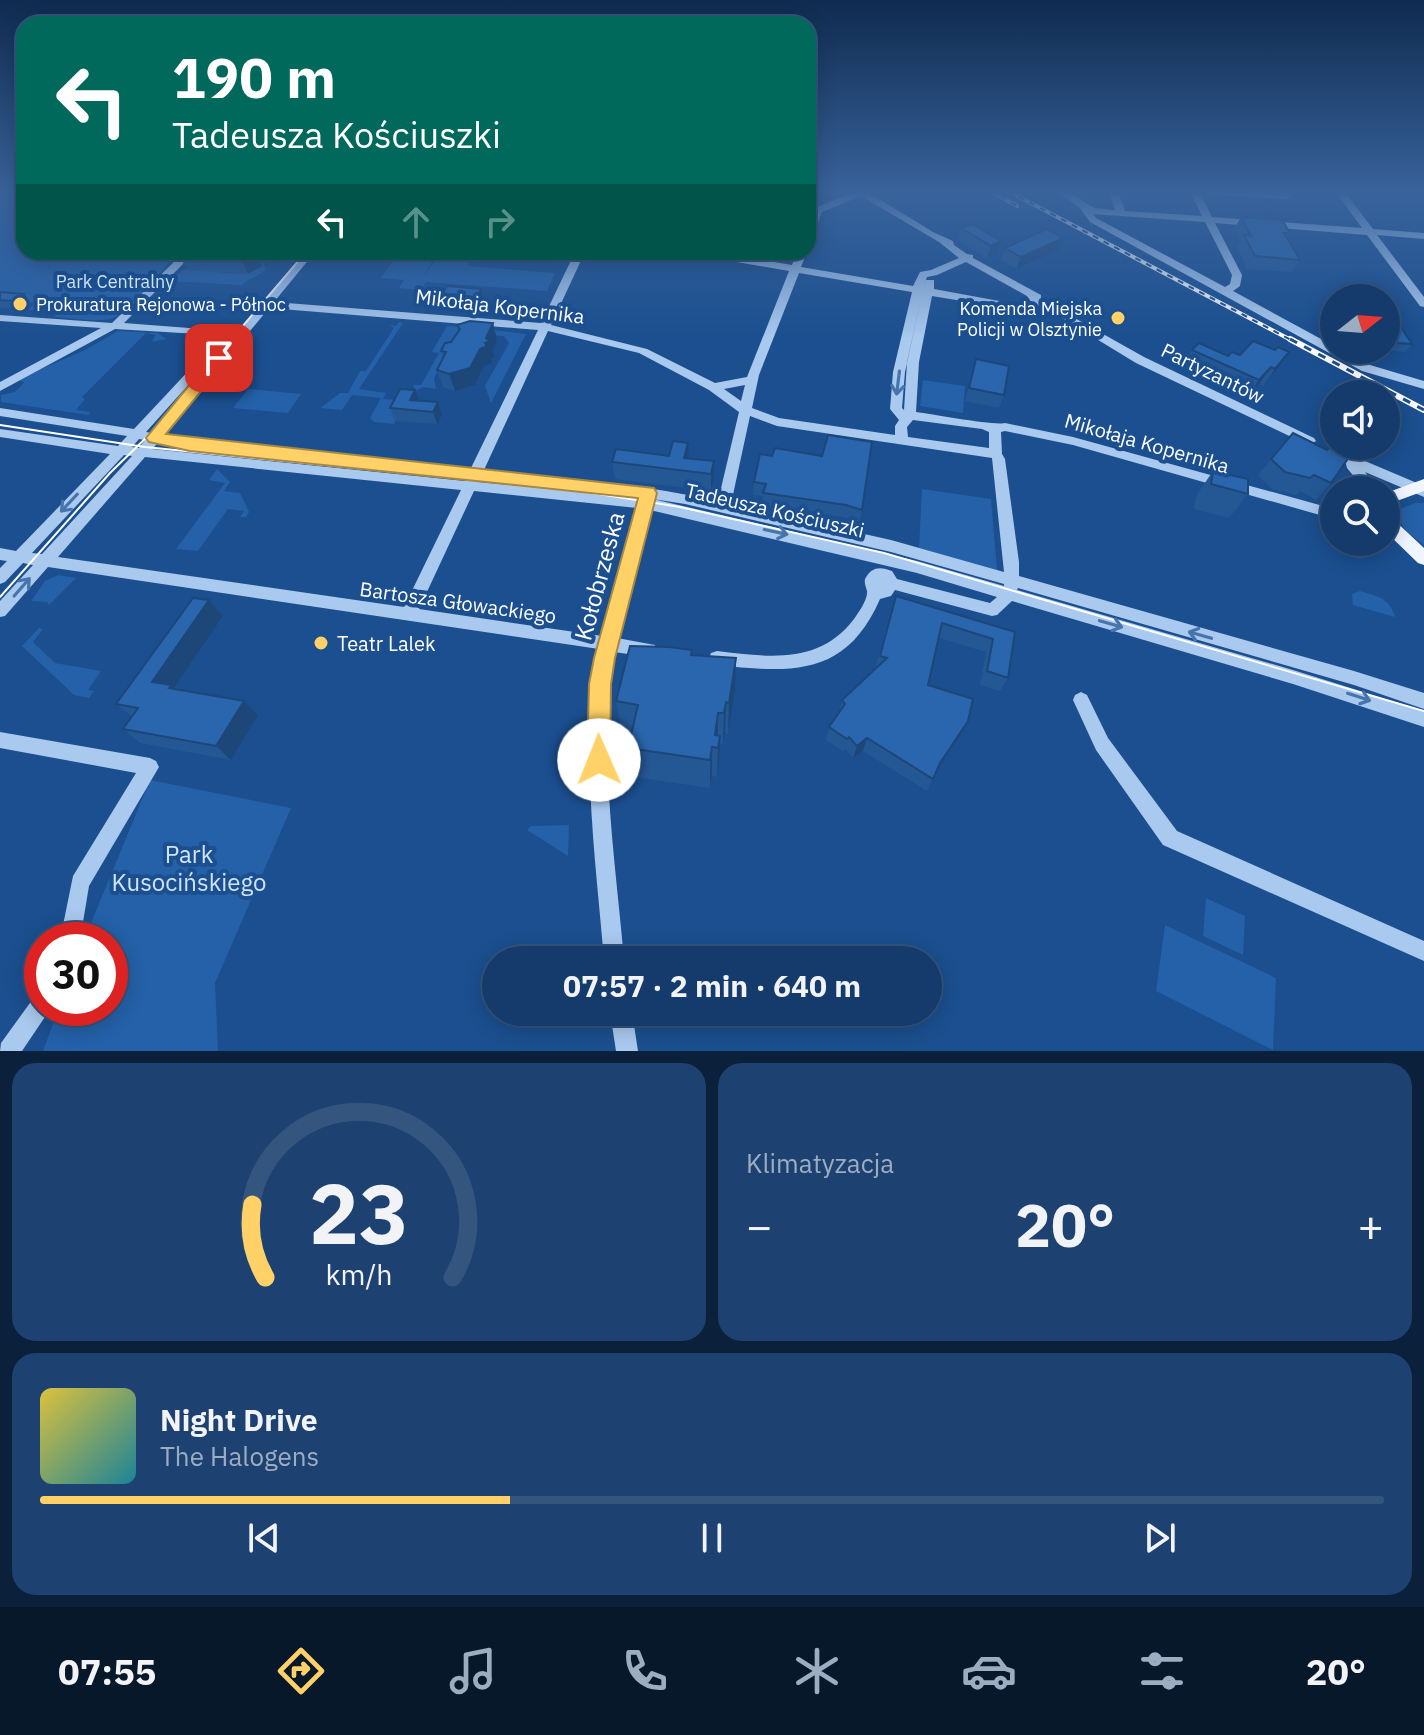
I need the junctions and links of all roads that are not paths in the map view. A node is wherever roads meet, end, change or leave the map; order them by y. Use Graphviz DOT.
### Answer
graph roads {
  1 [pos="941,240"];
  2 [pos="1129,240"];
  3 [pos="1219,240"];
  4 [pos="1375,240"];
  5 [pos="969,257"];
  6 [pos="178,260"];
  7 [pos="183,260"];
  8 [pos="292,260"];
  9 [pos="302,260"];
  10 [pos="576,260"];
  11 [pos="746,260"];
  12 [pos="799,260"];
  13 [pos="796,268"];
  14 [pos="167,277"];
  15 [pos="923,290"];
  16 [pos="1224,292"];
  17 [pos="259,304"];
  18 [pos="1424,304"];
  19 [pos="1020,315"];
  20 [pos="0,318"];
  21 [pos="117,324"];
  22 [pos="544,327"];
  23 [pos="222,333"];
  24 [pos="752,380"];
  25 [pos="1424,385"];
  26 [pos="0,387"];
  27 [pos="713,387"];
  28 [pos="745,410"];
  29 [pos="0,412"];
  30 [pos="907,417"];
  31 [pos="995,430"];
  32 [pos="0,433"];
  33 [pos="138,434"];
  34 [pos="154,438"];
  35 [pos="902,440"];
  36 [pos="1320,447"];
  37 [pos="121,450"];
  38 [pos="143,452"];
  39 [pos="996,454"];
  40 [pos="1346,460"];
  41 [pos="1360,476"];
  42 [pos="472,479"];
  43 [pos="1421,488"];
  44 [pos="1400,495"];
  45 [pos="647,498"];
  46 [pos="724,507"];
  47 [pos="1320,510"];
  48 [pos="1400,534"];
  49 [pos="1421,553"];
  50 [pos="0,554"];
  51 [pos="19,557"];
  52 [pos="43,562"];
  53 [pos="0,578"];
  54 [pos="1011,587"];
  55 [pos="0,611"];
  56 [pos="408,616"];
  57 [pos="608,643"];
  58 [pos="670,653"];
  59 [pos="699,656"];
  60 [pos="1081,700"];
  61 [pos="1424,701"];
  62 [pos="1424,719"];
  63 [pos="0,740"];
  64 [pos="73,922"];
  65 [pos="613,946"];
  66 [pos="1424,951"];
  67 [pos="26,1026"];
  68 [pos="623,1026"];
  69 [pos="9,1051"];
  70 [pos="627,1051"];
  1 -- 5 [label="street, Partyzantów"];
  2 -- 16 [label="street"];
  3 -- 16 [label="street"];
  4 -- 18 [label="street"];
  5 -- 15 [label="street"];
  5 -- 36 [label="street, Partyzantów"];
  6 -- 14 [label="street"];
  7 -- 14 [label="street"];
  8 -- 17 [label="street"];
  9 -- 17 [label="street"];
  10 -- 22 [label="street"];
  11 -- 13 [label="street"];
  12 -- 13 [label="street"];
  13 -- 15 [label="street"];
  13 -- 24 [label="street"];
  14 -- 21 [label="street"];
  15 -- 19 [label="street"];
  15 -- 30 [label="street"];
  16 -- 25 [label="street"];
  17 -- 22 [label="street, Mikołaja Kopernika"];
  17 -- 23 [label="street"];
  17 -- 34 [label="street"];
  20 -- 21 [label="street"];
  21 -- 23 [label="street"];
  21 -- 26 [label="street"];
  22 -- 27 [label="street, Mikołaja Kopernika"];
  22 -- 42 [label="street"];
  23 -- 33 [label="street"];
  24 -- 27 [label="street"];
  24 -- 28 [label="street"];
  27 -- 28 [label="street, Mikołaja Kopernika"];
  28 -- 35 [label="street, Mikołaja Kopernika"];
  28 -- 46 [label="street"];
  29 -- 33 [label="street, Tadeusza Kościuszki"];
  30 -- 31 [label="street, Mikołaja Kopernika"];
  30 -- 35 [label="street"];
  31 -- 39 [label="street"];
  31 -- 47 [label="street, Mikołaja Kopernika"];
  32 -- 37 [label="street, Tadeusza Kościuszki"];
  33 -- 34 [label="street, Tadeusza Kościuszki"];
  33 -- 37 [label="street"];
  34 -- 38 [label="street"];
  34 -- 42 [label="street, Tadeusza Kościuszki"];
  35 -- 39 [label="street, Mikołaja Kopernika"];
  37 -- 38 [label="street, Tadeusza Kościuszki"];
  37 -- 51 [label="street, one-way"];
  38 -- 42 [label="street, Tadeusza Kościuszki"];
  38 -- 52 [label="street"];
  39 -- 54 [label="street"];
  40 -- 41 [label="street, Partyzantów"];
  40 -- 43 [label="street, Partyzantów"];
  42 -- 45 [label="street, Tadeusza Kościuszki"];
  42 -- 56 [label="street"];
  43 -- 44 [label="main road"];
  45 -- 46 [label="street, Tadeusza Kościuszki"];
  45 -- 54 [label="street, Tadeusza Kościuszki, one-way"];
  45 -- 57 [label="street, Kołobrzeska"];
  46 -- 54 [label="street, Tadeusza Kościuszki"];
  48 -- 49 [label="main road"];
  50 -- 51 [label="street, Bartosza Głowackiego"];
  51 -- 52 [label="street, Bartosza Głowackiego"];
  51 -- 53 [label="street"];
  55 -- 52 [label="street, one-way"];
  52 -- 56 [label="street, Bartosza Głowackiego"];
  54 -- 59 [label="street"];
  61 -- 54 [label="street, Tadeusza Kościuszki, one-way"];
  54 -- 62 [label="street, Tadeusza Kościuszki, one-way"];
  56 -- 57 [label="street, Bartosza Głowackiego"];
  57 -- 58 [label="street, Bartosza Głowackiego"];
  57 -- 65 [label="street, Kołobrzeska"];
  60 -- 66 [label="street"];
  63 -- 64 [label="street"];
  67 -- 69 [label="street"];
  68 -- 70 [label="street"];
}
